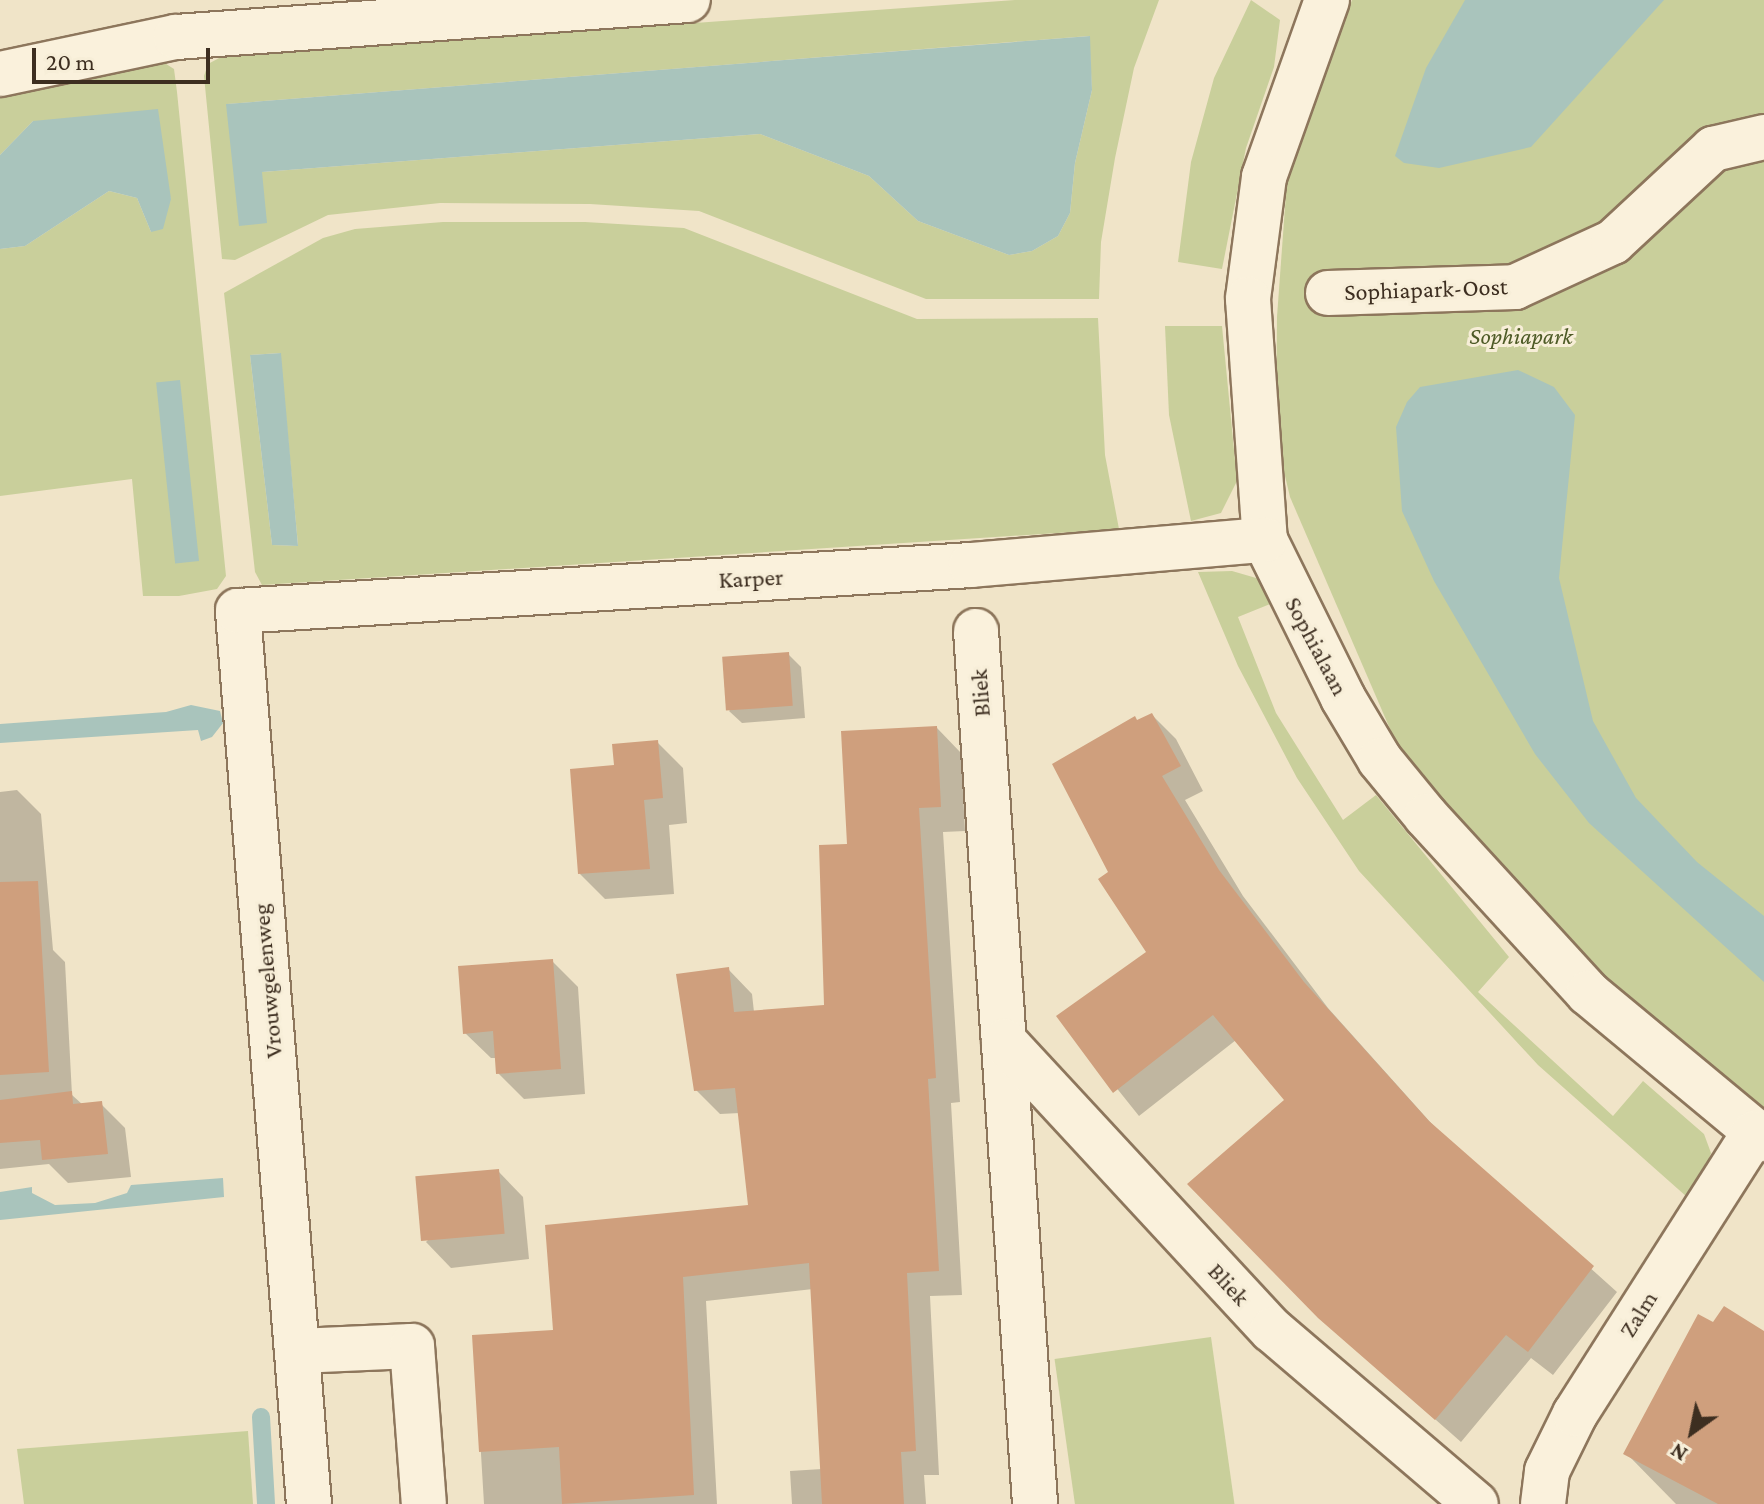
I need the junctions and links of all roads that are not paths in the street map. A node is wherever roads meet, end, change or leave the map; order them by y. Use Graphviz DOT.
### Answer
graph roads {
  1 [pos="688,0"];
  2 [pos="1327,0"];
  3 [pos="175,19"];
  4 [pos="0,74"];
  5 [pos="1764,137"];
  6 [pos="1328,293"];
  7 [pos="1265,540"];
  8 [pos="238,611"];
  9 [pos="976,631"];
  10 [pos="1004,1041"];
  11 [pos="1759,1136"];
  12 [pos="297,1351"];
  13 [pos="309,1504"];
  14 [pos="424,1504"];
  15 [pos="1035,1504"];
  16 [pos="1476,1504"];
  17 [pos="1543,1504"];
  1 -- 3 [label="street"];
  2 -- 7 [label="street, Sophialaan"];
  3 -- 4 [label="street"];
  5 -- 6 [label="street, Sophiapark-Oost"];
  7 -- 8 [label="street, Karper"];
  7 -- 11 [label="street, Sophialaan"];
  8 -- 12 [label="street, Vrouwgelenweg"];
  9 -- 10 [label="street, Bliek"];
  10 -- 15 [label="street, Bliek"];
  10 -- 16 [label="street, Bliek"];
  11 -- 17 [label="street, Zalm"];
  12 -- 13 [label="street, Vrouwgelenweg"];
  12 -- 14 [label="street"];
}
